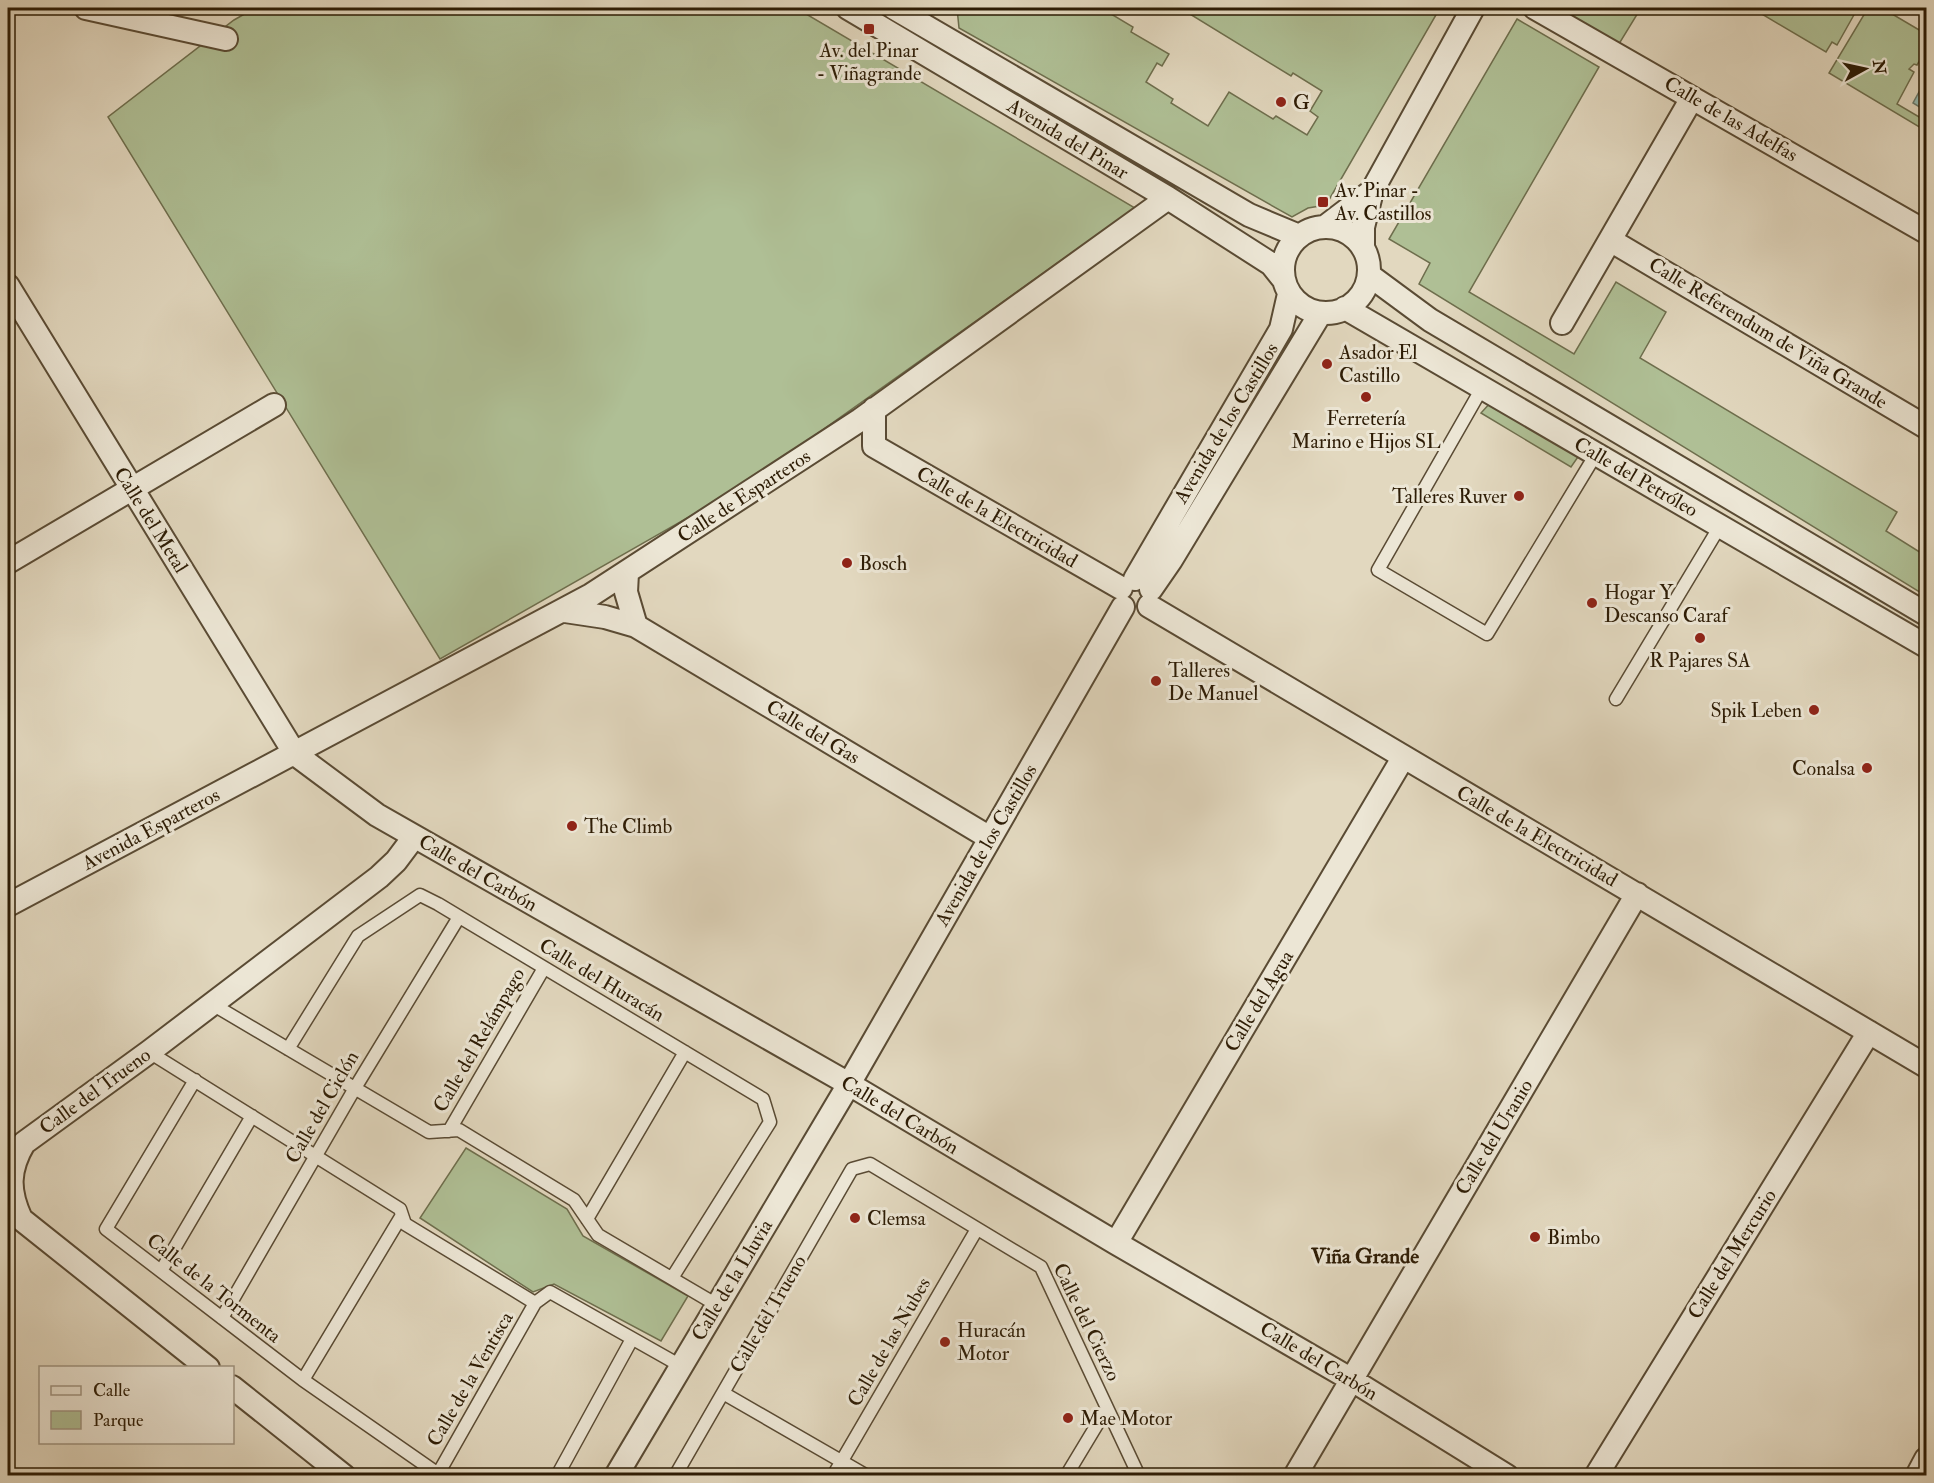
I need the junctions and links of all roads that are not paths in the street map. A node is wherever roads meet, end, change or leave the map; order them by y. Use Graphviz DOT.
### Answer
graph roads {
  1 [pos="86,8"];
  2 [pos="848,8"];
  3 [pos="894,8"];
  4 [pos="1473,8"];
  5 [pos="1535,8"];
  6 [pos="919,14"];
  7 [pos="226,39"];
  8 [pos="904,40"];
  9 [pos="1692,98"];
  10 [pos="1372,191"];
  11 [pos="1168,198"];
  12 [pos="1326,226"];
  13 [pos="1926,232"];
  14 [pos="1299,236"];
  15 [pos="1610,240"];
  16 [pos="1363,248"];
  17 [pos="1369,275"];
  18 [pos="8,286"];
  19 [pos="1286,286"];
  20 [pos="1346,308"];
  21 [pos="1320,314"];
  22 [pos="1562,323"];
  23 [pos="1482,388"];
  24 [pos="274,405"];
  25 [pos="867,415"];
  26 [pos="1926,427"];
  27 [pos="828,441"];
  28 [pos="874,446"];
  29 [pos="1596,454"];
  30 [pos="132,489"];
  31 [pos="1720,526"];
  32 [pos="8,562"];
  33 [pos="627,573"];
  34 [pos="1136,594"];
  35 [pos="565,611"];
  36 [pos="1926,614"];
  37 [pos="636,626"];
  38 [pos="1926,646"];
  39 [pos="1616,699"];
  40 [pos="295,754"];
  41 [pos="1403,758"];
  42 [pos="414,837"];
  43 [pos="990,838"];
  44 [pos="1637,894"];
  45 [pos="8,905"];
  46 [pos="459,917"];
  47 [pos="544,968"];
  48 [pos="212,1004"];
  49 [pos="1869,1032"];
  50 [pos="288,1048"];
  51 [pos="149,1052"];
  52 [pos="685,1052"];
  53 [pos="1926,1066"];
  54 [pos="195,1080"];
  55 [pos="849,1084"];
  56 [pos="355,1088"];
  57 [pos="252,1116"];
  58 [pos="449,1131"];
  59 [pos="316,1156"];
  60 [pos="870,1164"];
  61 [pos="402,1215"];
  62 [pos="587,1219"];
  63 [pos="978,1229"];
  64 [pos="1116,1243"];
  65 [pos="161,1271"];
  66 [pos="672,1278"];
  67 [pos="535,1303"];
  68 [pos="717,1305"];
  69 [pos="222,1318"];
  70 [pos="632,1339"];
  71 [pos="205,1366"];
  72 [pos="681,1366"];
  73 [pos="303,1380"];
  74 [pos="1353,1380"];
  75 [pos="234,1389"];
  76 [pos="723,1393"];
  77 [pos="1107,1408"];
  78 [pos="1926,1459"];
  79 [pos="842,1461"];
  80 [pos="439,1475"];
  81 [pos="344,1476"];
  82 [pos="557,1476"];
  83 [pos="615,1476"];
  84 [pos="675,1476"];
  85 [pos="833,1476"];
  86 [pos="867,1476"];
  87 [pos="1066,1476"];
  88 [pos="1139,1476"];
  89 [pos="1295,1476"];
  90 [pos="1507,1476"];
  91 [pos="1596,1476"];
  92 [pos="1917,1476"];
  1 -- 7 [label="street"];
  2 -- 8 [label="street, Avenida del Pinar"];
  3 -- 6 [label="street, Avenida del Pinar"];
  4 -- 10 [label="street"];
  5 -- 9 [label="street, Calle de las Adelfas"];
  6 -- 8 [label="street"];
  6 -- 14 [label="street, Avenida del Pinar"];
  8 -- 11 [label="street, Avenida del Pinar"];
  9 -- 13 [label="street, Calle de las Adelfas"];
  9 -- 15 [label="street"];
  10 -- 12 [label="street"];
  10 -- 16 [label="street"];
  11 -- 19 [label="street, Avenida del Pinar"];
  11 -- 25 [label="street, Calle de Esparteros"];
  12 -- 14 [label="street"];
  12 -- 16 [label="street"];
  14 -- 19 [label="street"];
  15 -- 22 [label="street"];
  15 -- 26 [label="street, Calle Referendum de Viña Grande"];
  16 -- 17 [label="street"];
  17 -- 20 [label="street"];
  17 -- 36 [label="street, Calle del Petróleo"];
  18 -- 30 [label="street, Calle del Metal"];
  19 -- 21 [label="street"];
  19 -- 34 [label="street, Avenida de los Castillos"];
  20 -- 21 [label="street"];
  20 -- 23 [label="street, Calle del Petróleo"];
  21 -- 34 [label="street, Avenida de los Castillos"];
  23 -- 29 [label="street, Calle del Petróleo"];
  23 -- 29 [label="lane"];
  24 -- 30 [label="street"];
  25 -- 27 [label="street, Calle de Esparteros"];
  25 -- 28 [label="street"];
  27 -- 28 [label="street, Calle de la Electricidad"];
  27 -- 33 [label="street, Calle de Esparteros"];
  28 -- 34 [label="street, Calle de la Electricidad"];
  29 -- 31 [label="street, Calle del Petróleo"];
  30 -- 32 [label="street"];
  30 -- 40 [label="street, Calle del Metal"];
  31 -- 38 [label="street, Calle del Petróleo"];
  31 -- 39 [label="lane"];
  33 -- 35 [label="street, Calle de Esparteros"];
  33 -- 37 [label="street"];
  34 -- 41 [label="street, Calle de la Electricidad"];
  34 -- 43 [label="street, Avenida de los Castillos"];
  35 -- 37 [label="street, Calle del Gas"];
  35 -- 40 [label="street, Calle de Esparteros"];
  37 -- 43 [label="street, Calle del Gas"];
  40 -- 42 [label="street, Calle del Carbón"];
  40 -- 45 [label="street, Avenida Esparteros"];
  41 -- 44 [label="street, Calle de la Electricidad"];
  41 -- 64 [label="street, Calle del Agua"];
  42 -- 48 [label="street, Calle del Trueno"];
  42 -- 55 [label="street, Calle del Carbón"];
  43 -- 55 [label="street, Avenida de los Castillos"];
  44 -- 49 [label="street, Calle de la Electricidad"];
  44 -- 74 [label="street, Calle del Uranio"];
  46 -- 47 [label="lane, Calle del Huracán"];
  46 -- 50 [label="lane, Calle del Huracán"];
  46 -- 56 [label="lane, Calle del Ciclón"];
  47 -- 52 [label="lane, Calle del Huracán"];
  47 -- 58 [label="lane, Calle del Relámpago"];
  48 -- 50 [label="lane"];
  48 -- 51 [label="street, Calle del Trueno"];
  49 -- 53 [label="street, Calle de la Electricidad"];
  49 -- 91 [label="street, Calle del Mercurio"];
  50 -- 56 [label="lane"];
  51 -- 54 [label="lane"];
  51 -- 71 [label="street, Calle del Trueno"];
  52 -- 62 [label="lane"];
  52 -- 66 [label="lane, Calle del Huracán"];
  54 -- 57 [label="lane"];
  54 -- 65 [label="lane, Calle de la Tormenta"];
  55 -- 64 [label="street, Calle del Carbón"];
  55 -- 68 [label="street, Calle de la Lluvia"];
  56 -- 58 [label="lane"];
  56 -- 59 [label="lane, Calle del Ciclón"];
  57 -- 59 [label="lane"];
  57 -- 65 [label="lane"];
  58 -- 62 [label="lane"];
  59 -- 61 [label="lane"];
  59 -- 69 [label="lane, Calle del Ciclón"];
  60 -- 63 [label="lane, Calle del Cierzo"];
  60 -- 76 [label="lane, Calle del Trueno"];
  61 -- 67 [label="lane"];
  61 -- 73 [label="lane"];
  62 -- 66 [label="lane"];
  63 -- 77 [label="lane, Calle del Cierzo"];
  63 -- 79 [label="lane, Calle de las Nubes"];
  64 -- 74 [label="street, Calle del Carbón"];
  65 -- 69 [label="lane, Calle de la Tormenta"];
  66 -- 68 [label="lane"];
  67 -- 70 [label="lane"];
  67 -- 80 [label="lane, Calle de la Ventisca"];
  68 -- 72 [label="street, Calle de la Lluvia"];
  69 -- 73 [label="lane, Calle de la Tormenta"];
  70 -- 72 [label="lane"];
  70 -- 82 [label="lane"];
  72 -- 83 [label="street, Calle de la Lluvia"];
  73 -- 80 [label="lane, Calle de la Tormenta"];
  74 -- 89 [label="street, Calle del Uranio"];
  74 -- 90 [label="street, Calle del Carbón"];
  75 -- 81 [label="street"];
  76 -- 79 [label="lane"];
  76 -- 84 [label="lane, Calle del Trueno"];
  77 -- 87 [label="lane"];
  77 -- 88 [label="lane, Calle del Cierzo"];
  78 -- 92 [label="street"];
  79 -- 85 [label="lane, Calle de las Nubes"];
  79 -- 86 [label="lane"];
}
